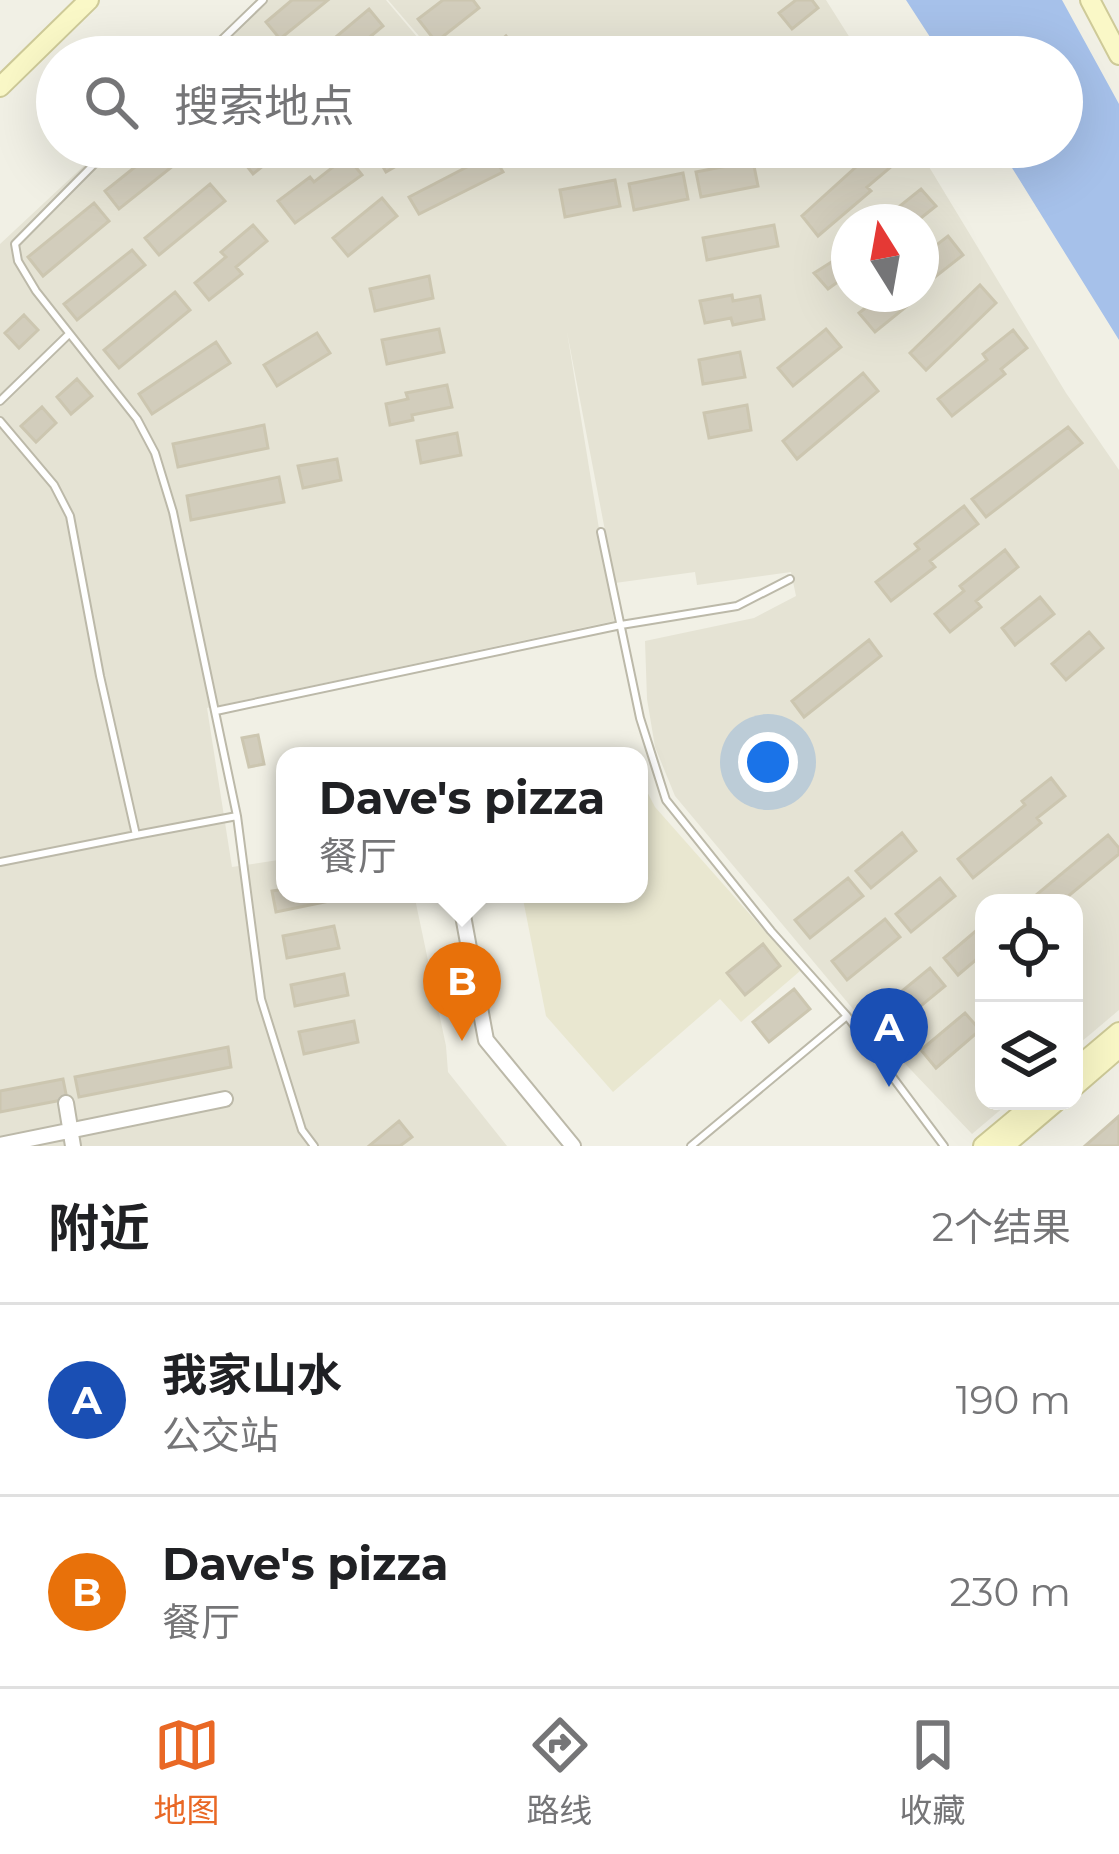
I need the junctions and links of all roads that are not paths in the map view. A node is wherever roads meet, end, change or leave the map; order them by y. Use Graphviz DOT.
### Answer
graph roads {
  1 [pos="89,0"];
  2 [pos="263,0"];
  3 [pos="1090,0"];
  4 [pos="53,36"];
  5 [pos="226,36"];
  6 [pos="36,52"];
  7 [pos="1119,55"];
  8 [pos="0,88"];
  9 [pos="91,168"];
  10 [pos="69,334"];
  11 [pos="0,401"];
  12 [pos="0,421"];
  13 [pos="602,532"];
  14 [pos="790,579"];
  15 [pos="622,625"];
  16 [pos="216,711"];
  17 [pos="237,816"];
  18 [pos="136,835"];
  19 [pos="0,862"];
  20 [pos="461,903"];
  21 [pos="847,1016"];
  22 [pos="1119,1032"];
  23 [pos="1119,1048"];
  24 [pos="1083,1062"];
  25 [pos="1083,1079"];
  26 [pos="225,1100"];
  27 [pos="66,1103"];
  28 [pos="1026,1110"];
  29 [pos="1046,1110"];
  30 [pos="72,1138"];
  31 [pos="0,1145"];
  32 [pos="314,1146"];
  33 [pos="574,1146"];
  34 [pos="691,1146"];
  35 [pos="944,1146"];
  36 [pos="983,1146"];
  37 [pos="1004,1146"];
  1 -- 4 [label="main road"];
  2 -- 5 [label="lane"];
  3 -- 7 [label="main road"];
  6 -- 8 [label="main road"];
  9 -- 10 [label="lane"];
  10 -- 11 [label="lane"];
  10 -- 16 [label="lane"];
  12 -- 18 [label="lane"];
  13 -- 15 [label="lane"];
  14 -- 15 [label="lane"];
  15 -- 16 [label="lane"];
  15 -- 21 [label="lane"];
  16 -- 17 [label="lane"];
  17 -- 18 [label="lane"];
  17 -- 32 [label="lane"];
  18 -- 19 [label="lane"];
  20 -- 33 [label="street"];
  21 -- 34 [label="lane"];
  21 -- 35 [label="lane"];
  22 -- 24 [label="main road"];
  23 -- 25 [label="main road"];
  26 -- 30 [label="street"];
  27 -- 30 [label="street"];
  28 -- 36 [label="main road"];
  29 -- 37 [label="main road"];
  30 -- 31 [label="street"];
}
